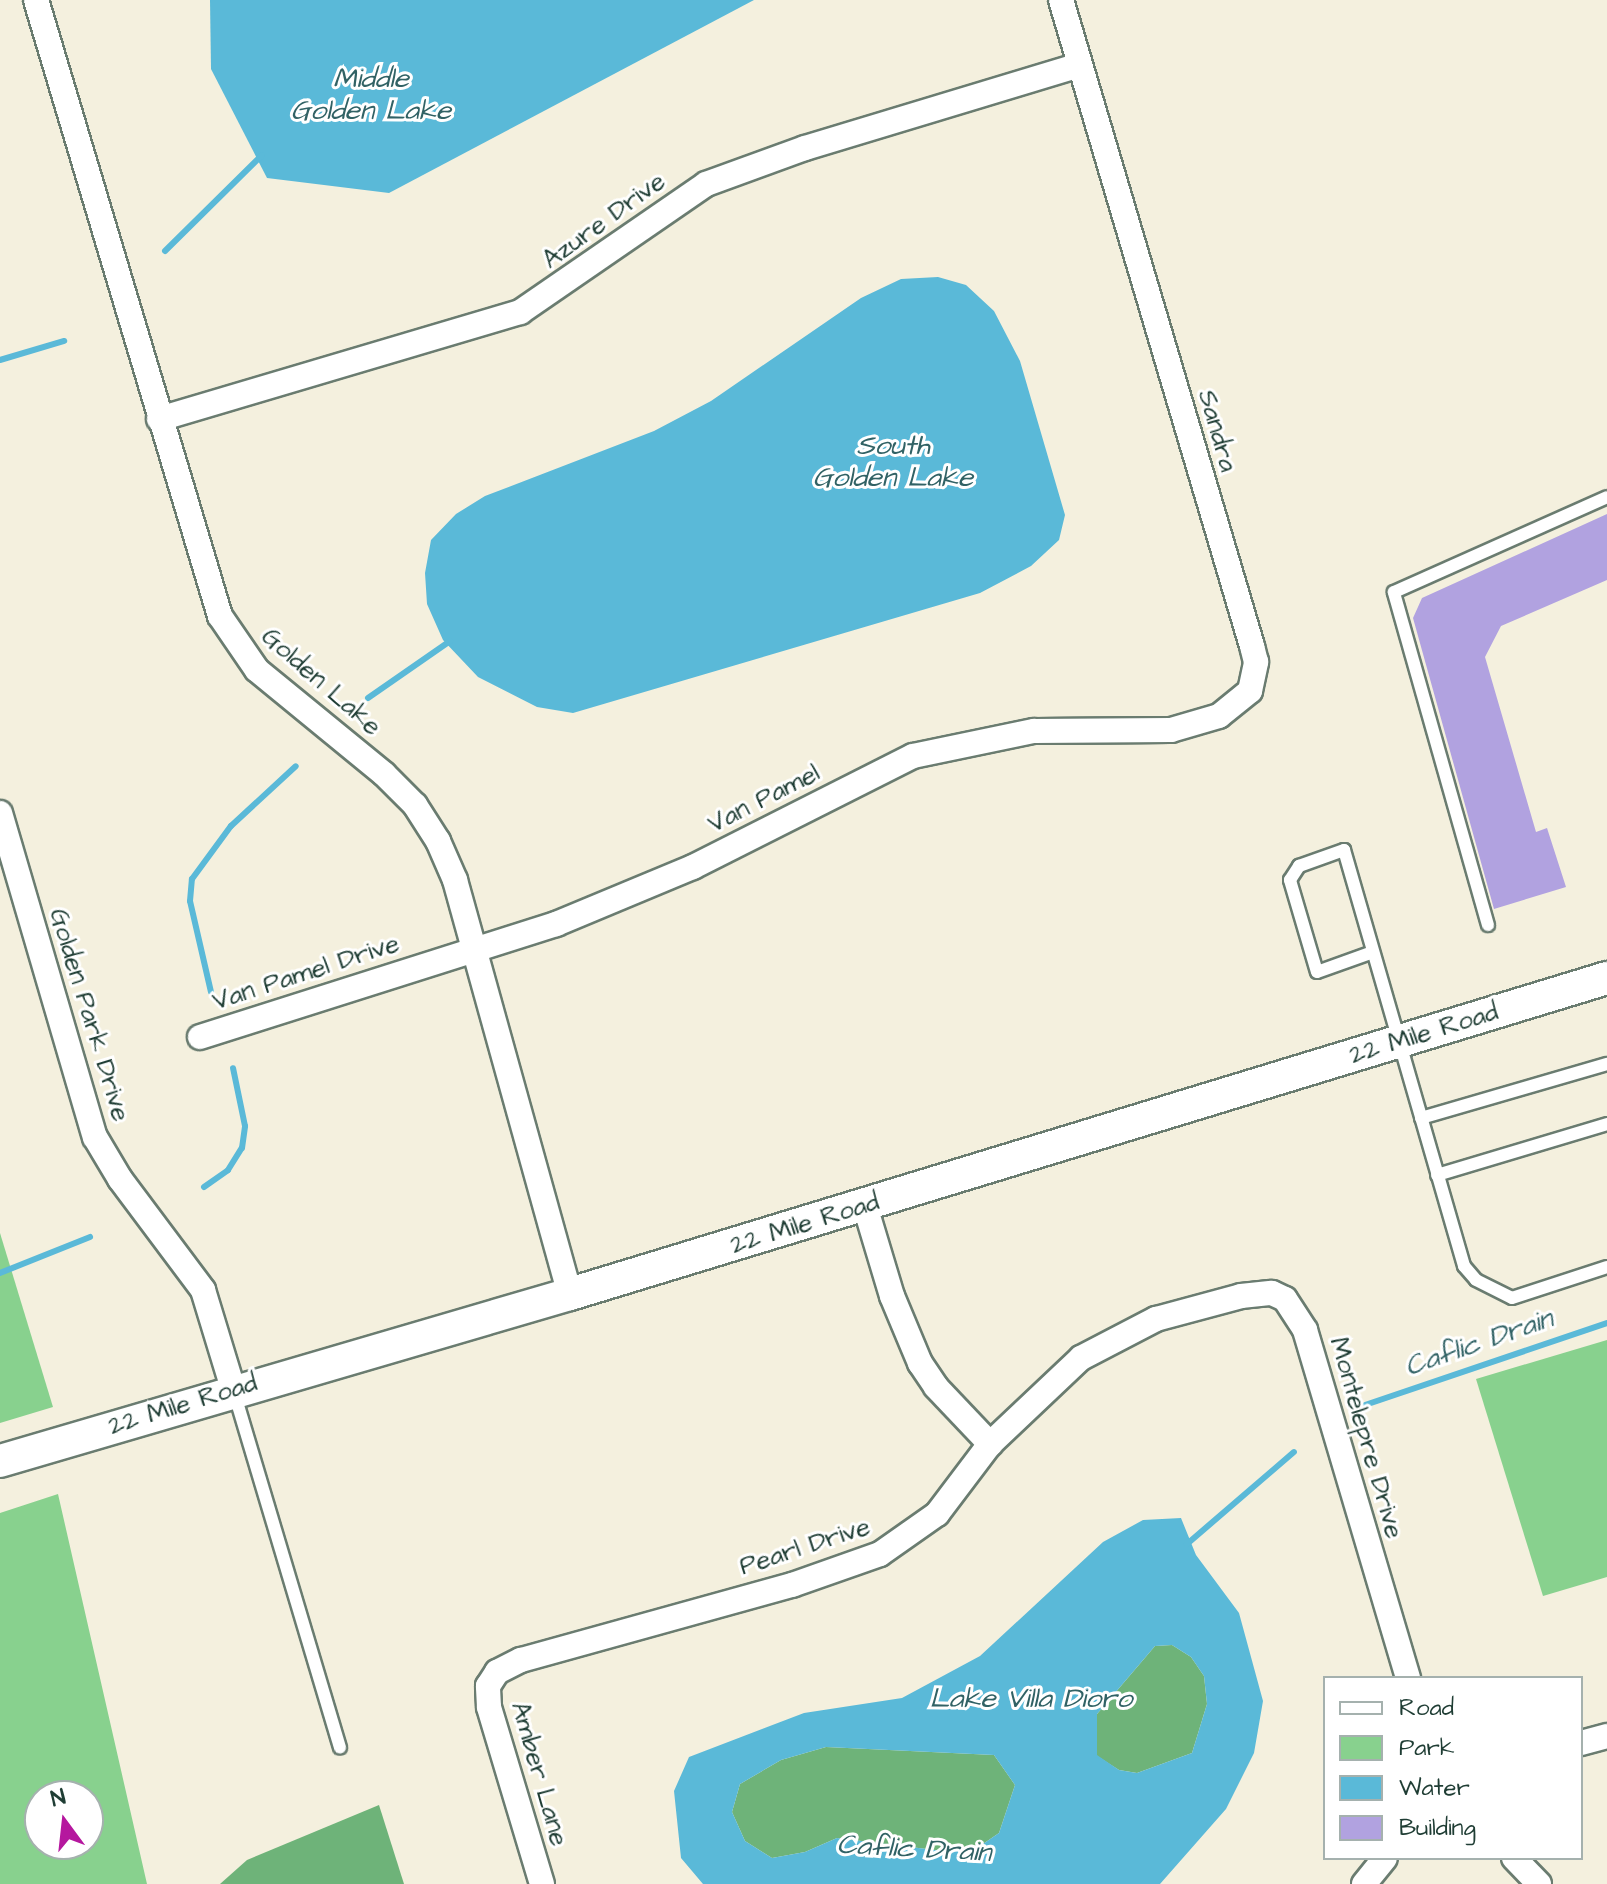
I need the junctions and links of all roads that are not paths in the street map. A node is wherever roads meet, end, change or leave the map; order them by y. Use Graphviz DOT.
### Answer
graph roads {
  1 [pos="36,0"];
  2 [pos="1061,0"];
  3 [pos="1080,65"];
  4 [pos="159,419"];
  5 [pos="1607,497"];
  6 [pos="1132,730"];
  7 [pos="0,813"];
  8 [pos="1488,925"];
  9 [pos="475,951"];
  10 [pos="1373,952"];
  11 [pos="430,963"];
  12 [pos="1607,978"];
  13 [pos="200,1037"];
  14 [pos="1399,1042"];
  15 [pos="1607,1064"];
  16 [pos="1421,1118"];
  17 [pos="1607,1124"];
  18 [pos="1437,1175"];
  19 [pos="865,1206"];
  20 [pos="1607,1267"];
  21 [pos="570,1294"];
  22 [pos="1204,1305"];
  23 [pos="233,1389"];
  24 [pos="990,1444"];
  25 [pos="0,1461"];
  26 [pos="1407,1676"];
  27 [pos="490,1679"];
  28 [pos="1607,1736"];
  29 [pos="1583,1742"];
  30 [pos="340,1748"];
  31 [pos="1383,1860"];
  32 [pos="1516,1860"];
  33 [pos="542,1884"];
  34 [pos="1364,1884"];
  35 [pos="1539,1884"];
  1 -- 4 [label="street, Golden Lake"];
  2 -- 3 [label="street, Sandra"];
  3 -- 4 [label="street, Azure Drive"];
  3 -- 6 [label="street, Sandra"];
  4 -- 9 [label="street, Golden Lake"];
  5 -- 8 [label="lane"];
  6 -- 9 [label="street, Van Pamel"];
  7 -- 23 [label="street, Golden Park Drive"];
  9 -- 11 [label="street, Van Pamel"];
  9 -- 21 [label="street, Golden Lake"];
  10 -- 10 [label="lane"];
  10 -- 14 [label="lane"];
  11 -- 13 [label="street, Van Pamel Drive"];
  12 -- 14 [label="street, 22 Mile Road"];
  14 -- 16 [label="lane"];
  14 -- 19 [label="street, 22 Mile Road"];
  15 -- 16 [label="lane"];
  16 -- 18 [label="lane"];
  17 -- 18 [label="lane"];
  18 -- 20 [label="lane"];
  19 -- 21 [label="street, 22 Mile Road"];
  19 -- 24 [label="street"];
  21 -- 23 [label="street, 22 Mile Road"];
  22 -- 24 [label="street, Pearl Drive"];
  22 -- 26 [label="street, Montelepre Drive"];
  23 -- 25 [label="street, 22 Mile Road"];
  23 -- 30 [label="lane"];
  24 -- 27 [label="street, Pearl Drive"];
  27 -- 33 [label="street, Amber Lane"];
  28 -- 29 [label="street"];
  31 -- 34 [label="street"];
  32 -- 35 [label="street"];
}
